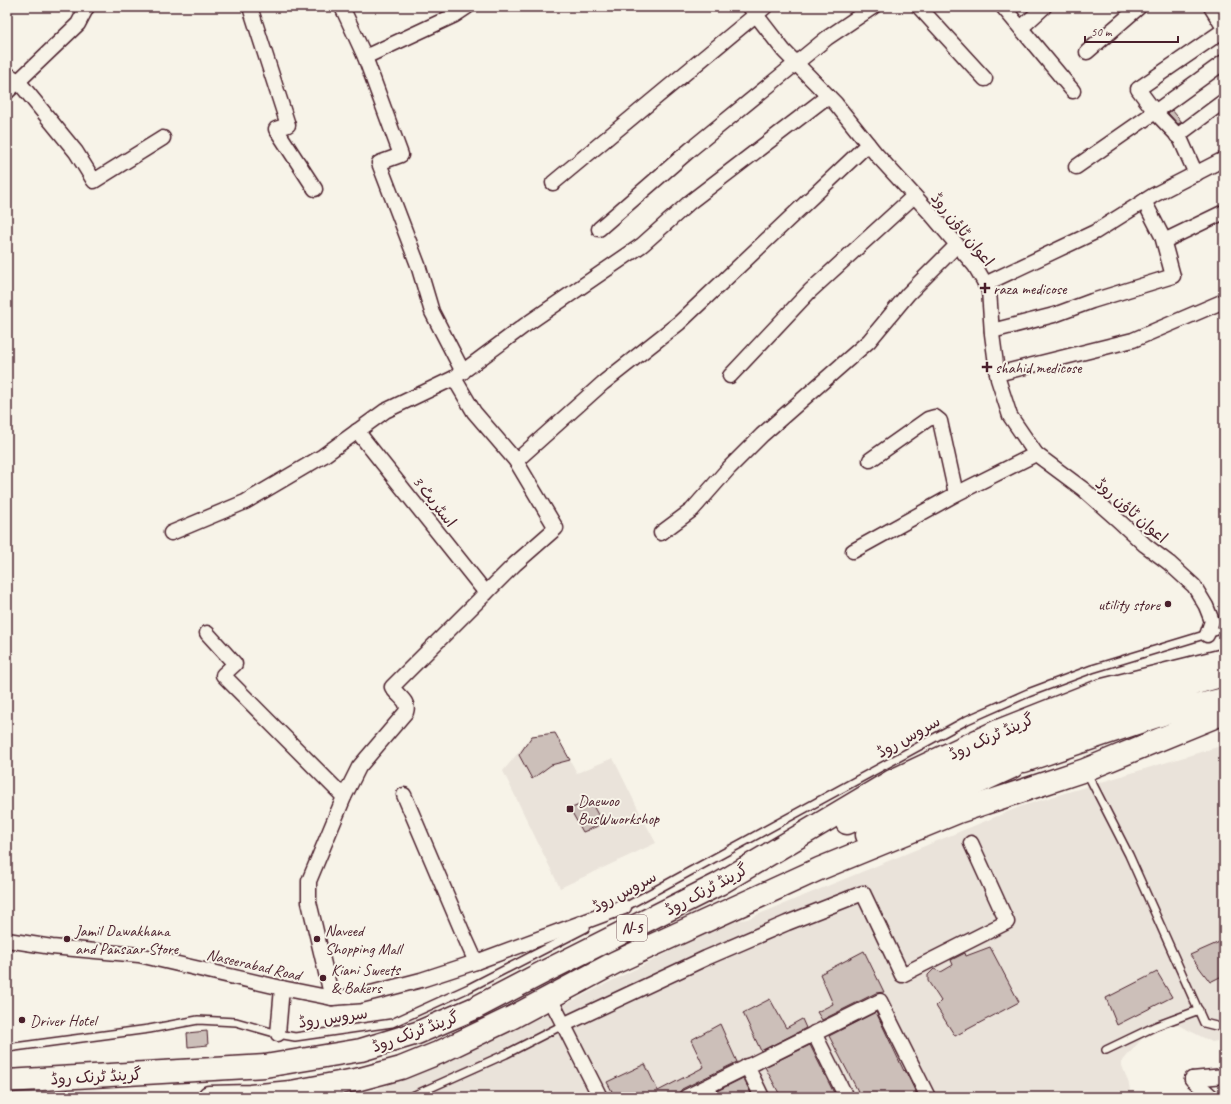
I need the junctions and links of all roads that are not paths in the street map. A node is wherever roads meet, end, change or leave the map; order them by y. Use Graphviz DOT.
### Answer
graph roads {
  1 [pos="87,7"];
  2 [pos="250,7"];
  3 [pos="342,7"];
  4 [pos="467,7"];
  5 [pos="873,7"];
  6 [pos="919,7"];
  7 [pos="1003,7"];
  8 [pos="1044,7"];
  9 [pos="1139,7"];
  10 [pos="1211,7"];
  11 [pos="757,9"];
  12 [pos="1021,28"];
  13 [pos="1224,29"];
  14 [pos="1087,52"];
  15 [pos="365,57"];
  16 [pos="1224,62"];
  17 [pos="796,63"];
  18 [pos="13,78"];
  19 [pos="985,79"];
  20 [pos="1073,91"];
  21 [pos="7,92"];
  22 [pos="828,96"];
  23 [pos="1224,101"];
  24 [pos="1155,112"];
  25 [pos="1178,136"];
  26 [pos="163,138"];
  27 [pos="868,144"];
  28 [pos="1224,159"];
  29 [pos="1076,167"];
  30 [pos="1196,174"];
  31 [pos="553,183"];
  32 [pos="315,189"];
  33 [pos="914,196"];
  34 [pos="1144,201"];
  35 [pos="1224,212"];
  36 [pos="599,229"];
  37 [pos="1164,241"];
  38 [pos="957,245"];
  39 [pos="985,284"];
  40 [pos="1224,301"];
  41 [pos="992,331"];
  42 [pos="997,374"];
  43 [pos="458,375"];
  44 [pos="730,376"];
  45 [pos="357,431"];
  46 [pos="1036,454"];
  47 [pos="870,460"];
  48 [pos="516,461"];
  49 [pos="956,494"];
  50 [pos="661,532"];
  51 [pos="172,533"];
  52 [pos="853,551"];
  53 [pos="486,593"];
  54 [pos="1224,629"];
  55 [pos="207,633"];
  56 [pos="1207,635"];
  57 [pos="1224,660"];
  58 [pos="1224,675"];
  59 [pos="1224,699"];
  60 [pos="1224,713"];
  61 [pos="1085,770"];
  62 [pos="404,795"];
  63 [pos="344,797"];
  64 [pos="971,843"];
  65 [pos="819,869"];
  66 [pos="719,884"];
  67 [pos="624,907"];
  68 [pos="7,940"];
  69 [pos="476,962"];
  70 [pos="282,988"];
  71 [pos="332,998"];
  72 [pos="550,998"];
  73 [pos="1199,1010"];
  74 [pos="1224,1024"];
  75 [pos="563,1025"];
  76 [pos="814,1033"];
  77 [pos="278,1034"];
  78 [pos="7,1048"];
  79 [pos="1106,1050"];
  80 [pos="747,1066"];
  81 [pos="1224,1076"];
  82 [pos="7,1081"];
  83 [pos="209,1097"];
  84 [pos="410,1097"];
  85 [pos="600,1097"];
  86 [pos="686,1097"];
  87 [pos="762,1097"];
  88 [pos="846,1097"];
  89 [pos="928,1097"];
  90 [pos="1212,1097"];
  1 -- 18 [label="street"];
  2 -- 32 [label="street"];
  3 -- 15 [label="street"];
  4 -- 15 [label="street"];
  5 -- 17 [label="street"];
  6 -- 19 [label="street"];
  7 -- 12 [label="street"];
  8 -- 12 [label="street"];
  9 -- 14 [label="street"];
  10 -- 13 [label="street"];
  11 -- 17 [label="street, اعوان ٹاؤن روڈ"];
  11 -- 31 [label="street"];
  12 -- 20 [label="street"];
  13 -- 24 [label="street"];
  15 -- 43 [label="street"];
  16 -- 24 [label="street"];
  17 -- 22 [label="street, اعوان ٹاؤن روڈ"];
  17 -- 36 [label="street"];
  18 -- 21 [label="street"];
  18 -- 26 [label="street"];
  22 -- 27 [label="street, اعوان ٹاؤن روڈ"];
  22 -- 43 [label="street"];
  23 -- 25 [label="street"];
  24 -- 25 [label="street"];
  24 -- 29 [label="street"];
  25 -- 30 [label="street"];
  27 -- 33 [label="street, اعوان ٹاؤن روڈ"];
  27 -- 48 [label="street"];
  28 -- 30 [label="street"];
  30 -- 34 [label="street"];
  33 -- 38 [label="street, اعوان ٹاؤن روڈ"];
  33 -- 44 [label="street"];
  34 -- 37 [label="street"];
  34 -- 39 [label="street"];
  35 -- 37 [label="street"];
  37 -- 41 [label="street"];
  38 -- 39 [label="street, اعوان ٹاؤن روڈ"];
  38 -- 50 [label="street"];
  39 -- 41 [label="street, اعوان ٹاؤن روڈ"];
  40 -- 42 [label="street"];
  41 -- 42 [label="street, اعوان ٹاؤن روڈ"];
  42 -- 46 [label="street, اعوان ٹاؤن روڈ"];
  43 -- 45 [label="street"];
  43 -- 48 [label="street"];
  45 -- 51 [label="street"];
  45 -- 53 [label="street, اسٹریٹ 3"];
  46 -- 49 [label="street"];
  46 -- 56 [label="street, اعوان ٹاؤن روڈ"];
  47 -- 49 [label="street"];
  48 -- 53 [label="street"];
  49 -- 52 [label="street"];
  53 -- 63 [label="street"];
  54 -- 56 [label="lane, سروس روڈ"];
  55 -- 63 [label="street"];
  56 -- 67 [label="lane, سروس روڈ"];
  57 -- 66 [label="highway, گرینڈ ٹرنک روڈ / N-5"];
  58 -- 59 [label="highway"];
  60 -- 61 [label="highway, گرینڈ ٹرنک روڈ / N-5"];
  61 -- 65 [label="highway, گرینڈ ٹرنک روڈ / N-5"];
  61 -- 73 [label="lane"];
  62 -- 69 [label="street"];
  63 -- 71 [label="street"];
  64 -- 75 [label="street"];
  65 -- 66 [label="highway"];
  65 -- 72 [label="highway, گرینڈ ٹرنک روڈ / N-5"];
  66 -- 82 [label="highway, گرینڈ ٹرنک روڈ / N-5"];
  67 -- 69 [label="street, Naseerabad Road"];
  67 -- 77 [label="lane, سروس روڈ"];
  68 -- 70 [label="street, Naseerabad Road"];
  69 -- 71 [label="street, Naseerabad Road"];
  70 -- 71 [label="street, Naseerabad Road"];
  70 -- 77 [label="street"];
  72 -- 75 [label="street"];
  72 -- 83 [label="highway, گرینڈ ٹرنک روڈ / N-5"];
  73 -- 74 [label="lane"];
  73 -- 79 [label="lane"];
  75 -- 84 [label="lane"];
  75 -- 85 [label="street"];
  76 -- 80 [label="street"];
  76 -- 88 [label="street"];
  76 -- 89 [label="street"];
  77 -- 78 [label="lane, سروس روڈ"];
  80 -- 86 [label="street"];
  80 -- 87 [label="street"];
  81 -- 90 [label="street"];
}
